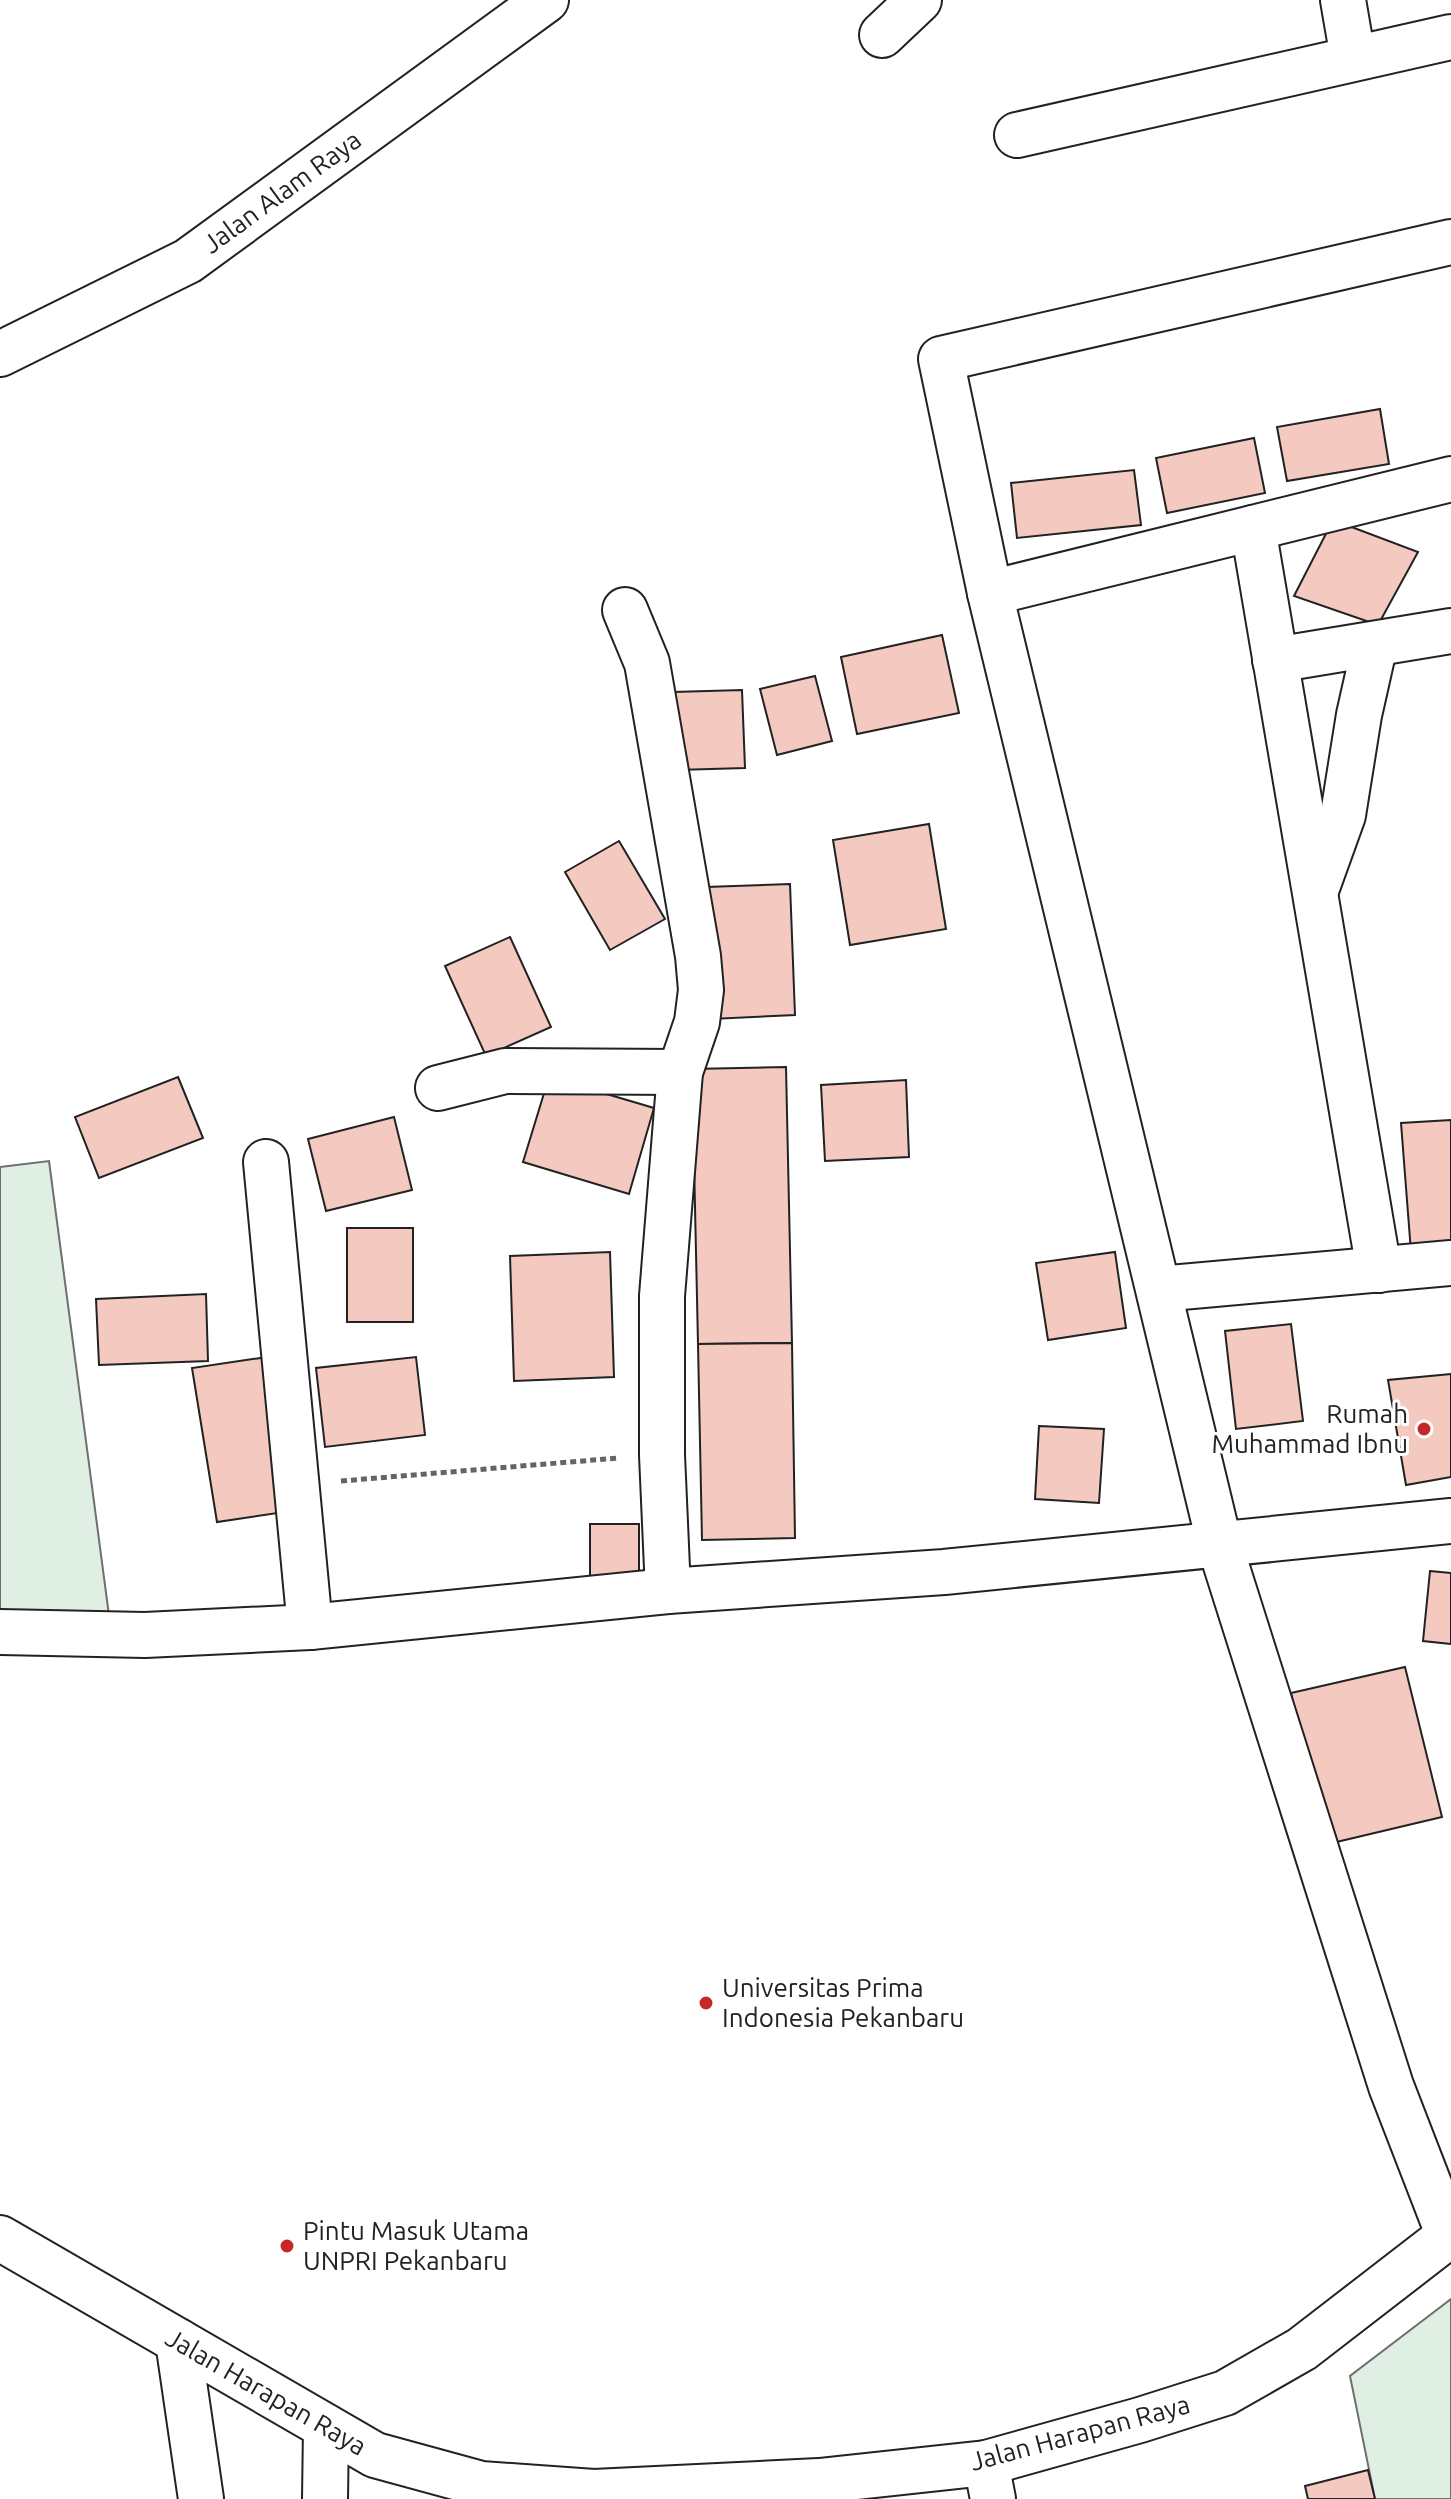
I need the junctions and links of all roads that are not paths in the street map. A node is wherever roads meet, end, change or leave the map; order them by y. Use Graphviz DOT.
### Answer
graph roads {
  1 [pos="546,0"];
  2 [pos="875,0"];
  3 [pos="919,0"];
  4 [pos="1343,0"];
  5 [pos="1451,37"];
  6 [pos="1353,58"];
  7 [pos="1017,135"];
  8 [pos="1451,242"];
  9 [pos="0,354"];
  10 [pos="1451,479"];
  11 [pos="1253,528"];
  12 [pos="990,593"];
  13 [pos="625,610"];
  14 [pos="1451,631"];
  15 [pos="1375,644"];
  16 [pos="1275,660"];
  17 [pos="1315,892"];
  18 [pos="680,1072"];
  19 [pos="438,1088"];
  20 [pos="266,1162"];
  21 [pos="1451,1263"];
  22 [pos="1379,1270"];
  23 [pos="1159,1289"];
  24 [pos="1451,1521"];
  25 [pos="1220,1546"];
  26 [pos="668,1591"];
  27 [pos="310,1627"];
  28 [pos="0,1632"];
  29 [pos="1450,2235"];
  30 [pos="0,2238"];
  31 [pos="178,2341"];
  32 [pos="326,2427"];
  33 [pos="990,2481"];
  34 [pos="201,2499"];
  35 [pos="325,2499"];
  1 -- 9 [label="street, Jalan Alam Raya"];
  2 -- 3 [label="street"];
  4 -- 6 [label="street"];
  5 -- 6 [label="street"];
  6 -- 7 [label="street"];
  8 -- 12 [label="street"];
  10 -- 11 [label="street"];
  11 -- 12 [label="street"];
  11 -- 16 [label="street"];
  12 -- 23 [label="street"];
  13 -- 18 [label="street"];
  14 -- 15 [label="street"];
  15 -- 16 [label="street"];
  15 -- 17 [label="street"];
  16 -- 17 [label="street"];
  17 -- 22 [label="street"];
  18 -- 19 [label="street"];
  18 -- 26 [label="street"];
  20 -- 27 [label="street"];
  21 -- 22 [label="street"];
  22 -- 23 [label="street"];
  23 -- 25 [label="street"];
  24 -- 25 [label="street"];
  25 -- 26 [label="street"];
  25 -- 29 [label="street"];
  26 -- 27 [label="street"];
  27 -- 28 [label="street"];
  29 -- 33 [label="street, Jalan Harapan Raya"];
  30 -- 31 [label="street, Jalan Harapan Raya"];
  31 -- 32 [label="street, Jalan Harapan Raya"];
  31 -- 34 [label="street"];
  32 -- 33 [label="street, Jalan Harapan Raya"];
  32 -- 35 [label="street"];
}
